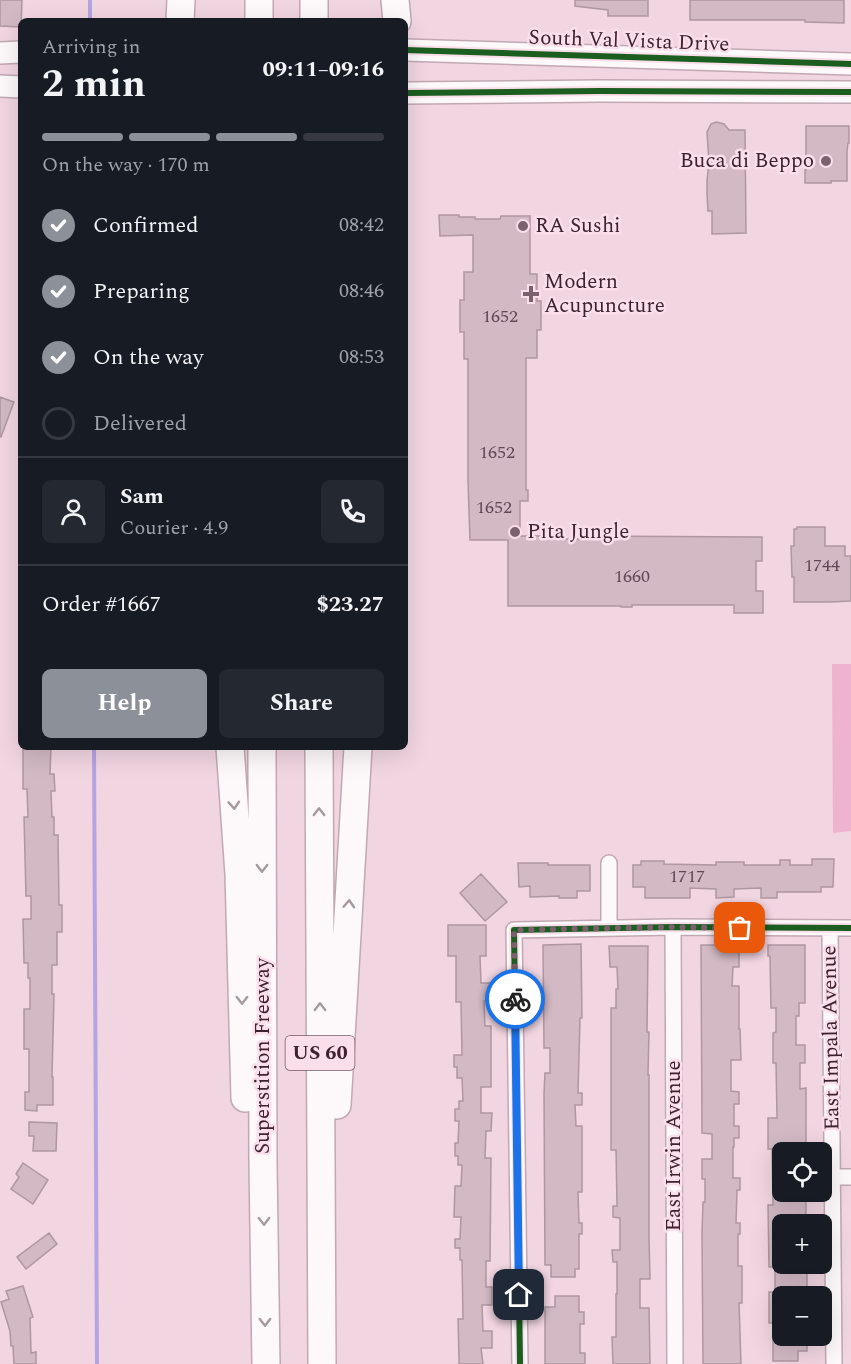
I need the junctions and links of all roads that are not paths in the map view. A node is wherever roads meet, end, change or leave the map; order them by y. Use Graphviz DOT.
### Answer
graph roads {
  1 [pos="181,0"];
  2 [pos="259,0"];
  3 [pos="314,0"];
  4 [pos="395,0"];
  5 [pos="180,18"];
  6 [pos="259,18"];
  7 [pos="314,18"];
  8 [pos="398,18"];
  9 [pos="408,50"];
  10 [pos="18,52"];
  11 [pos="0,53"];
  12 [pos="851,64"];
  13 [pos="0,86"];
  14 [pos="18,87"];
  15 [pos="851,92"];
  16 [pos="408,93"];
  17 [pos="230,750"];
  18 [pos="262,750"];
  19 [pos="319,750"];
  20 [pos="358,750"];
  21 [pos="609,863"];
  22 [pos="673,927"];
  23 [pos="609,928"];
  24 [pos="830,928"];
  25 [pos="851,928"];
  26 [pos="263,1163"];
  27 [pos="833,1177"];
  28 [pos="851,1178"];
  29 [pos="322,1362"];
  30 [pos="266,1364"];
  31 [pos="520,1364"];
  32 [pos="675,1364"];
  33 [pos="834,1364"];
  1 -- 5 [label="highway"];
  2 -- 6 [label="highway"];
  3 -- 7 [label="highway"];
  4 -- 8 [label="highway"];
  9 -- 12 [label="main road, South Val Vista Drive"];
  10 -- 11 [label="main road"];
  13 -- 14 [label="main road"];
  15 -- 16 [label="main road"];
  17 -- 26 [label="highway, one-way"];
  18 -- 26 [label="highway, Superstition Freeway / US 60, one-way"];
  29 -- 19 [label="highway, US 60, one-way"];
  29 -- 20 [label="highway, one-way"];
  21 -- 23 [label="street"];
  22 -- 23 [label="street"];
  22 -- 24 [label="street"];
  22 -- 32 [label="street, East Irwin Avenue"];
  23 -- 31 [label="street"];
  24 -- 25 [label="street"];
  24 -- 27 [label="street, East Impala Avenue"];
  26 -- 30 [label="highway, Superstition Freeway / US 60, one-way"];
  27 -- 28 [label="street"];
  27 -- 33 [label="street, East Impala Avenue"];
}
